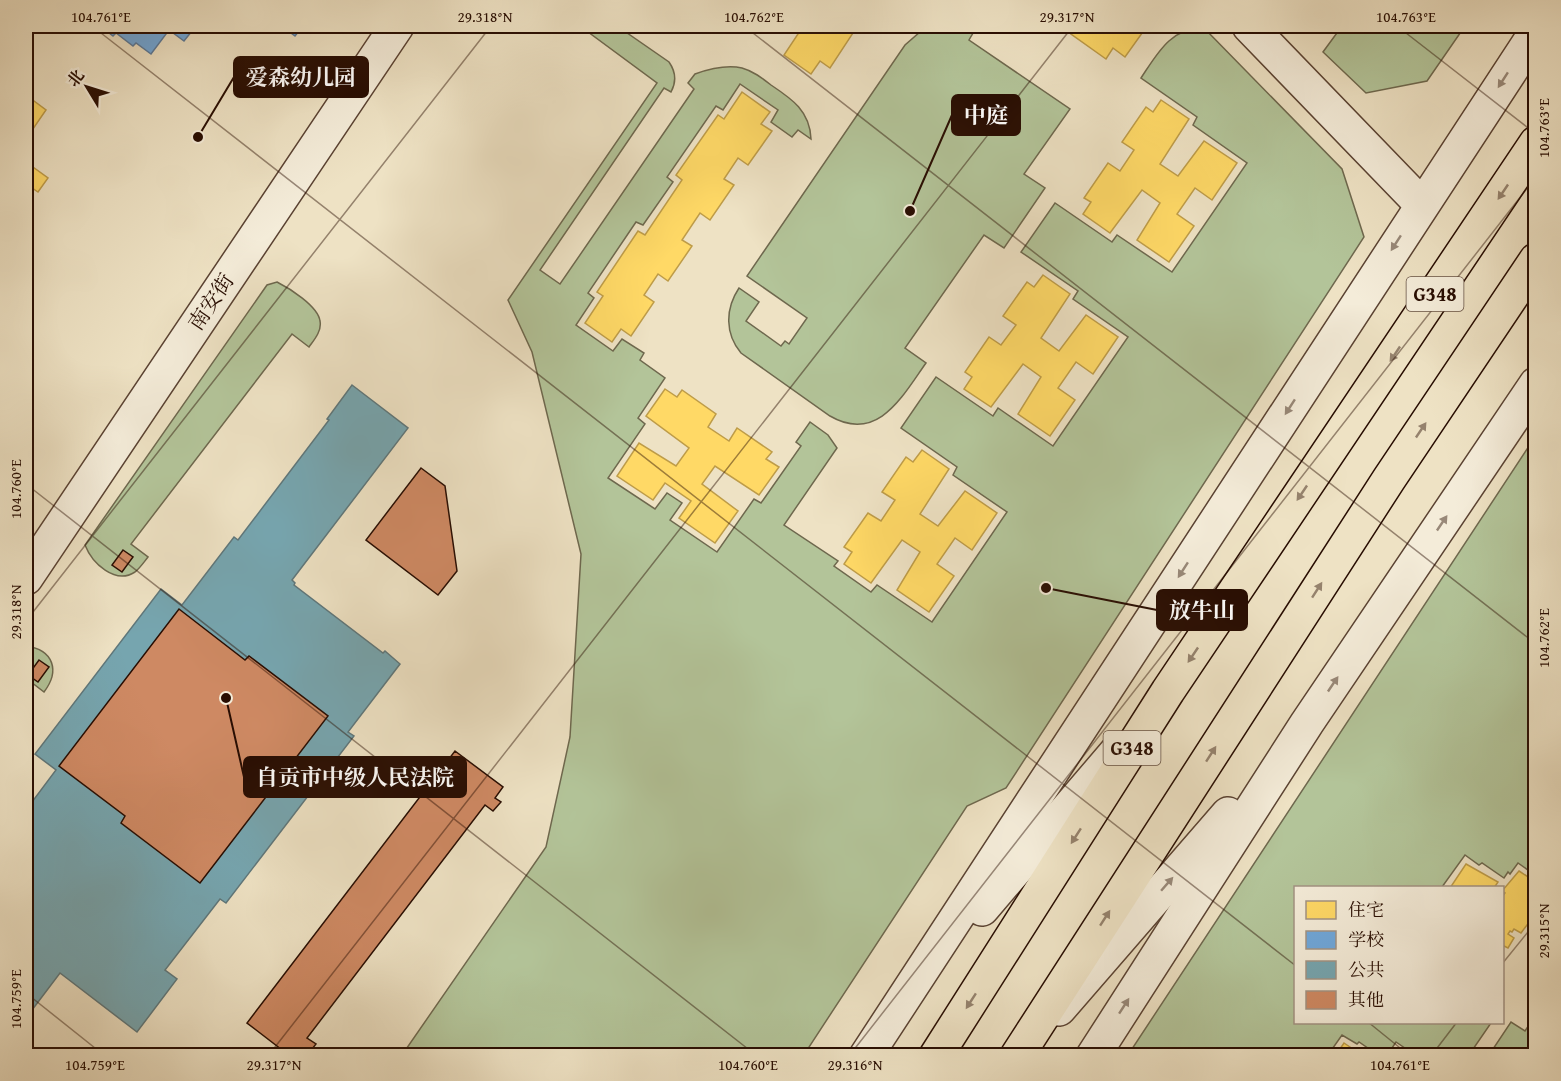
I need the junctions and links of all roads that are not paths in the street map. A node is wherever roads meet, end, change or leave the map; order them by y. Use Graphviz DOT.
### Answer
graph roads {
  1 [pos="397,26"];
  2 [pos="1250,26"];
  3 [pos="1536,32"];
  4 [pos="1536,143"];
  5 [pos="1422,205"];
  6 [pos="1536,260"];
  7 [pos="1536,384"];
  8 [pos="26,578"];
  9 [pos="1168,691"];
  10 [pos="1307,723"];
  11 [pos="894,1012"];
  12 [pos="866,1056"];
  13 [pos="936,1056"];
  14 [pos="1018,1056"];
  15 [pos="1092,1056"];
  1 -- 8 [label="street, 南安街"];
  2 -- 5 [label="street"];
  3 -- 5 [label="street, one-way"];
  4 -- 9 [label="highway, G348, one-way"];
  5 -- 11 [label="street, one-way"];
  14 -- 6 [label="highway, G348, one-way"];
  10 -- 7 [label="street, one-way"];
  9 -- 11 [label="street"];
  9 -- 13 [label="highway, G348, one-way"];
  14 -- 10 [label="street, one-way"];
  15 -- 10 [label="street, one-way"];
  11 -- 12 [label="street"];
}
